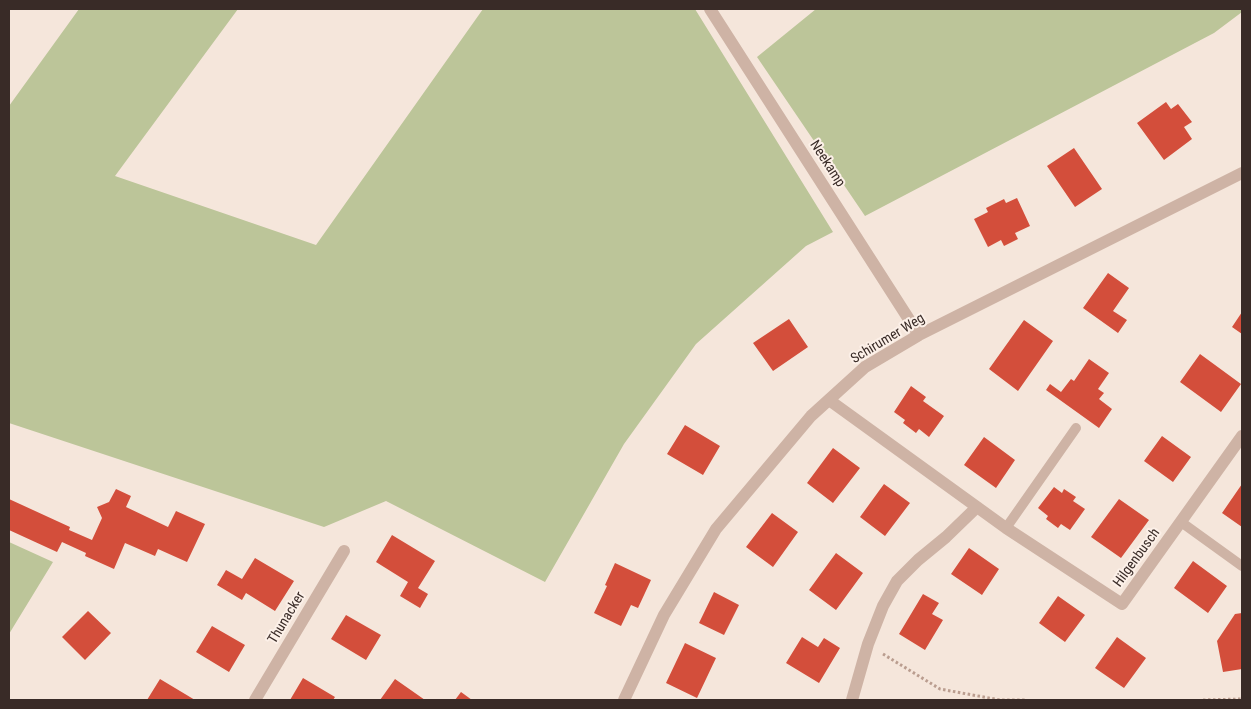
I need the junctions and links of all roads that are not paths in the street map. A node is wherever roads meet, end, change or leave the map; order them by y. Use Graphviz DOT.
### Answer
graph roads {
  1 [pos="710,9"];
  2 [pos="1242,173"];
  3 [pos="919,336"];
  4 [pos="829,400"];
  5 [pos="1076,428"];
  6 [pos="1242,436"];
  7 [pos="977,507"];
  8 [pos="1181,522"];
  9 [pos="1006,528"];
  10 [pos="344,551"];
  11 [pos="1242,566"];
  12 [pos="255,700"];
  13 [pos="624,700"];
  14 [pos="852,700"];
  1 -- 3 [label="street, Neekamp"];
  2 -- 3 [label="street, Schirumer Weg"];
  3 -- 4 [label="street, Schirumer Weg"];
  4 -- 7 [label="street, Hilgenbusch"];
  4 -- 13 [label="street, Schirumer Weg"];
  5 -- 9 [label="lane"];
  6 -- 8 [label="street, Hilgenbusch"];
  7 -- 9 [label="street, Hilgenbusch"];
  7 -- 14 [label="street"];
  8 -- 9 [label="street, Hilgenbusch"];
  8 -- 11 [label="lane"];
  10 -- 12 [label="street, Thunacker"];
}
